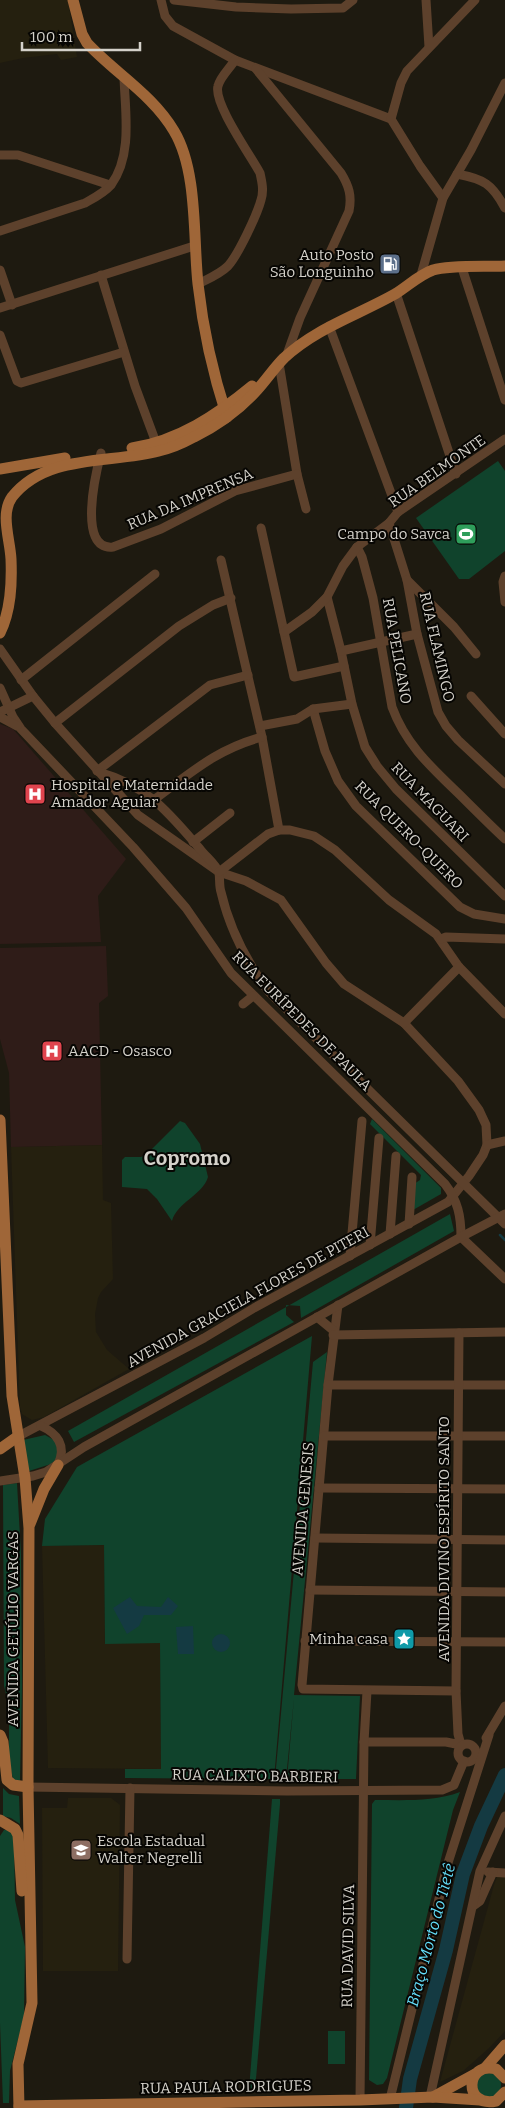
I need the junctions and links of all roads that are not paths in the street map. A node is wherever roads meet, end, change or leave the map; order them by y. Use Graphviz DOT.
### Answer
graph roads {
  1 [pos="73,0"];
  2 [pos="161,0"];
  3 [pos="174,0"];
  4 [pos="353,0"];
  5 [pos="426,0"];
  6 [pos="476,0"];
  7 [pos="429,47"];
  8 [pos="235,60"];
  9 [pos="256,69"];
  10 [pos="124,77"];
  11 [pos="505,83"];
  12 [pos="391,119"];
  13 [pos="0,155"];
  14 [pos="457,174"];
  15 [pos="110,185"];
  16 [pos="444,198"];
  17 [pos="505,208"];
  18 [pos="0,220"];
  19 [pos="2,230"];
  20 [pos="194,246"];
  21 [pos="505,266"];
  22 [pos="462,268"];
  23 [pos="0,270"];
  24 [pos="101,275"];
  25 [pos="421,275"];
  26 [pos="198,284"];
  27 [pos="396,293"];
  28 [pos="12,305"];
  29 [pos="0,308"];
  30 [pos="329,326"];
  31 [pos="0,335"];
  32 [pos="124,352"];
  33 [pos="283,360"];
  34 [pos="505,400"];
  35 [pos="225,412"];
  36 [pos="505,439"];
  37 [pos="158,448"];
  38 [pos="100,457"];
  39 [pos="0,469"];
  40 [pos="297,474"];
  41 [pos="456,474"];
  42 [pos="306,509"];
  43 [pos="398,512"];
  44 [pos="389,523"];
  45 [pos="261,528"];
  46 [pos="357,548"];
  47 [pos="221,560"];
  48 [pos="155,574"];
  49 [pos="505,576"];
  50 [pos="407,580"];
  51 [pos="231,598"];
  52 [pos="327,598"];
  53 [pos="505,602"];
  54 [pos="284,632"];
  55 [pos="0,633"];
  56 [pos="417,634"];
  57 [pos="381,642"];
  58 [pos="0,649"];
  59 [pos="341,651"];
  60 [pos="476,654"];
  61 [pos="344,666"];
  62 [pos="248,675"];
  63 [pos="21,680"];
  64 [pos="0,688"];
  65 [pos="33,696"];
  66 [pos="471,696"];
  67 [pos="352,704"];
  68 [pos="313,709"];
  69 [pos="4,710"];
  70 [pos="0,717"];
  71 [pos="55,723"];
  72 [pos="260,726"];
  73 [pos="21,729"];
  74 [pos="505,734"];
  75 [pos="262,738"];
  76 [pos="98,772"];
  77 [pos="505,784"];
  78 [pos="155,799"];
  79 [pos="230,813"];
  80 [pos="279,830"];
  81 [pos="505,839"];
  82 [pos="193,842"];
  83 [pos="219,872"];
  84 [pos="505,896"];
  85 [pos="505,919"];
  86 [pos="441,939"];
  87 [pos="505,939"];
  88 [pos="459,968"];
  89 [pos="253,996"];
  90 [pos="243,1004"];
  91 [pos="505,1014"];
  92 [pos="404,1023"];
  93 [pos="0,1120"];
  94 [pos="362,1121"];
  95 [pos="379,1138"];
  96 [pos="505,1141"];
  97 [pos="487,1145"];
  98 [pos="396,1156"];
  99 [pos="412,1177"];
  100 [pos="463,1184"];
  101 [pos="454,1196"];
  102 [pos="503,1219"];
  103 [pos="409,1224"];
  104 [pos="390,1234"];
  105 [pos="461,1237"];
  106 [pos="370,1245"];
  107 [pos="350,1256"];
  108 [pos="505,1279"];
  109 [pos="338,1305"];
  110 [pos="317,1317"];
  111 [pos="505,1332"];
  112 [pos="333,1333"];
  113 [pos="459,1333"];
  114 [pos="328,1384"];
  115 [pos="459,1385"];
  116 [pos="505,1385"];
  117 [pos="40,1426"];
  118 [pos="458,1435"];
  119 [pos="324,1436"];
  120 [pos="505,1436"];
  121 [pos="17,1437"];
  122 [pos="62,1447"];
  123 [pos="84,1447"];
  124 [pos="0,1449"];
  125 [pos="58,1465"];
  126 [pos="25,1478"];
  127 [pos="0,1481"];
  128 [pos="319,1488"];
  129 [pos="458,1488"];
  130 [pos="505,1489"];
  131 [pos="29,1528"];
  132 [pos="315,1538"];
  133 [pos="458,1539"];
  134 [pos="505,1540"];
  135 [pos="310,1590"];
  136 [pos="457,1591"];
  137 [pos="505,1592"];
  138 [pos="306,1641"];
  139 [pos="457,1642"];
  140 [pos="505,1642"];
  141 [pos="367,1691"];
  142 [pos="456,1691"];
  143 [pos="505,1706"];
  144 [pos="489,1734"];
  145 [pos="0,1735"];
  146 [pos="364,1742"];
  147 [pos="461,1745"];
  148 [pos="476,1750"];
  149 [pos="464,1761"];
  150 [pos="28,1787"];
  151 [pos="130,1788"];
  152 [pos="364,1791"];
  153 [pos="505,1816"];
  154 [pos="0,1820"];
  155 [pos="480,1872"];
  156 [pos="493,1872"];
  157 [pos="505,1873"];
  158 [pos="473,1906"];
  159 [pos="30,1934"];
  160 [pos="127,1959"];
  161 [pos="505,2045"];
  162 [pos="480,2071"];
  163 [pos="505,2078"];
  164 [pos="429,2097"];
  165 [pos="395,2099"];
  166 [pos="360,2100"];
  167 [pos="494,2101"];
  168 [pos="178,2105"];
  169 [pos="19,2107"];
  1 -- 10 [label="main road"];
  2 -- 8 [label="street"];
  3 -- 4 [label="street"];
  5 -- 7 [label="street"];
  6 -- 7 [label="street"];
  7 -- 12 [label="street"];
  8 -- 9 [label="street"];
  8 -- 26 [label="street"];
  9 -- 12 [label="street"];
  9 -- 33 [label="street"];
  10 -- 15 [label="street"];
  10 -- 20 [label="main road"];
  11 -- 14 [label="street"];
  12 -- 16 [label="street"];
  13 -- 15 [label="street"];
  14 -- 16 [label="street"];
  14 -- 17 [label="street"];
  15 -- 19 [label="street"];
  16 -- 25 [label="street"];
  18 -- 19 [label="street"];
  20 -- 24 [label="street"];
  20 -- 26 [label="main road"];
  21 -- 22 [label="main road"];
  22 -- 25 [label="main road"];
  22 -- 34 [label="street"];
  23 -- 28 [label="street"];
  24 -- 28 [label="street"];
  24 -- 32 [label="street"];
  25 -- 27 [label="main road"];
  26 -- 35 [label="main road"];
  27 -- 30 [label="main road"];
  27 -- 41 [label="street"];
  28 -- 29 [label="street"];
  30 -- 33 [label="main road"];
  30 -- 43 [label="street"];
  31 -- 32 [label="street"];
  32 -- 37 [label="street"];
  33 -- 35 [label="main road"];
  33 -- 40 [label="street"];
  35 -- 37 [label="main road"];
  36 -- 41 [label="street, RUA BELMONTE"];
  37 -- 38 [label="main road"];
  38 -- 39 [label="main road"];
  38 -- 40 [label="street, RUA DA IMPRENSA"];
  38 -- 55 [label="main road"];
  40 -- 42 [label="street"];
  41 -- 43 [label="street, RUA BELMONTE"];
  43 -- 44 [label="street, RUA BELMONTE"];
  44 -- 46 [label="street, RUA BELMONTE"];
  44 -- 50 [label="street, RUA FLAMINGO"];
  45 -- 54 [label="street"];
  46 -- 52 [label="street, RUA BELMONTE"];
  46 -- 57 [label="street, RUA PELICANO"];
  47 -- 51 [label="street"];
  48 -- 63 [label="street"];
  49 -- 53 [label="street"];
  50 -- 56 [label="street, RUA FLAMINGO"];
  50 -- 60 [label="street"];
  51 -- 62 [label="street"];
  51 -- 71 [label="street"];
  52 -- 54 [label="street, RUA BELMONTE"];
  52 -- 59 [label="street, RUA MAGUARI"];
  54 -- 61 [label="street"];
  56 -- 57 [label="street"];
  56 -- 77 [label="street, RUA FLAMINGO"];
  57 -- 59 [label="street"];
  57 -- 81 [label="street, RUA PELICANO"];
  58 -- 63 [label="street"];
  59 -- 61 [label="street, RUA MAGUARI"];
  61 -- 67 [label="street, RUA MAGUARI"];
  62 -- 72 [label="street"];
  62 -- 76 [label="street"];
  63 -- 65 [label="street"];
  64 -- 69 [label="street, RUA EURÍPEDES DE PAULA"];
  65 -- 69 [label="street"];
  65 -- 71 [label="street"];
  66 -- 74 [label="street"];
  67 -- 68 [label="street"];
  67 -- 84 [label="street, RUA MAGUARI"];
  68 -- 72 [label="street"];
  68 -- 85 [label="street, RUA QUERO-QUERO"];
  69 -- 73 [label="street, RUA EURÍPEDES DE PAULA"];
  70 -- 73 [label="street"];
  71 -- 76 [label="street"];
  72 -- 75 [label="street"];
  73 -- 89 [label="street, RUA EURÍPEDES DE PAULA"];
  75 -- 78 [label="street"];
  75 -- 80 [label="street"];
  76 -- 78 [label="street"];
  76 -- 83 [label="street"];
  78 -- 82 [label="street"];
  79 -- 82 [label="street"];
  80 -- 83 [label="street"];
  80 -- 86 [label="street"];
  82 -- 83 [label="street"];
  83 -- 92 [label="street"];
  83 -- 100 [label="street"];
  86 -- 87 [label="street"];
  86 -- 88 [label="street"];
  88 -- 91 [label="street"];
  88 -- 92 [label="street"];
  89 -- 90 [label="street"];
  89 -- 101 [label="street, RUA EURÍPEDES DE PAULA"];
  92 -- 97 [label="street"];
  93 -- 121 [label="main road, AVENIDA GETÚLIO VARGAS"];
  94 -- 107 [label="street"];
  95 -- 106 [label="street"];
  96 -- 97 [label="street"];
  97 -- 100 [label="street, AVENIDA GRACIELA FLORES DE PITERI"];
  98 -- 104 [label="street"];
  99 -- 103 [label="street"];
  100 -- 101 [label="street, AVENIDA GRACIELA FLORES DE PITERI"];
  100 -- 102 [label="street"];
  101 -- 103 [label="street, AVENIDA GRACIELA FLORES DE PITERI"];
  101 -- 105 [label="street, RUA EURÍPEDES DE PAULA"];
  102 -- 105 [label="street"];
  103 -- 104 [label="street, AVENIDA GRACIELA FLORES DE PITERI"];
  104 -- 106 [label="street, AVENIDA GRACIELA FLORES DE PITERI"];
  105 -- 108 [label="street"];
  105 -- 109 [label="street"];
  106 -- 107 [label="street, AVENIDA GRACIELA FLORES DE PITERI"];
  107 -- 117 [label="street, AVENIDA GRACIELA FLORES DE PITERI"];
  109 -- 110 [label="street"];
  109 -- 112 [label="street, AVENIDA GENESIS"];
  110 -- 112 [label="street"];
  110 -- 123 [label="street"];
  111 -- 113 [label="street"];
  112 -- 113 [label="street"];
  112 -- 114 [label="street, AVENIDA GENESIS"];
  113 -- 115 [label="street, AVENIDA DIVINO ESPÍRITO SANTO"];
  114 -- 115 [label="street"];
  114 -- 119 [label="street, AVENIDA GENESIS"];
  115 -- 116 [label="street"];
  115 -- 118 [label="street, AVENIDA DIVINO ESPÍRITO SANTO"];
  117 -- 121 [label="street, AVENIDA GRACIELA FLORES DE PITERI"];
  117 -- 122 [label="street"];
  118 -- 119 [label="street"];
  118 -- 120 [label="street"];
  118 -- 129 [label="street, AVENIDA DIVINO ESPÍRITO SANTO"];
  119 -- 128 [label="street, AVENIDA GENESIS"];
  121 -- 124 [label="main road"];
  121 -- 126 [label="main road, AVENIDA GETÚLIO VARGAS"];
  122 -- 123 [label="street"];
  122 -- 125 [label="street"];
  123 -- 125 [label="street"];
  125 -- 126 [label="street"];
  125 -- 131 [label="main road"];
  126 -- 127 [label="street"];
  126 -- 131 [label="main road, AVENIDA GETÚLIO VARGAS"];
  128 -- 129 [label="street"];
  128 -- 132 [label="street, AVENIDA GENESIS"];
  129 -- 130 [label="street"];
  129 -- 133 [label="street, AVENIDA DIVINO ESPÍRITO SANTO"];
  131 -- 150 [label="main road, AVENIDA GETÚLIO VARGAS"];
  132 -- 133 [label="street"];
  132 -- 135 [label="street, AVENIDA GENESIS"];
  133 -- 134 [label="street"];
  133 -- 136 [label="street, AVENIDA DIVINO ESPÍRITO SANTO"];
  135 -- 136 [label="street"];
  135 -- 138 [label="street, AVENIDA GENESIS"];
  136 -- 137 [label="street"];
  136 -- 139 [label="street, AVENIDA DIVINO ESPÍRITO SANTO"];
  138 -- 139 [label="street"];
  138 -- 141 [label="street, AVENIDA GENESIS"];
  139 -- 140 [label="street"];
  139 -- 142 [label="street, AVENIDA DIVINO ESPÍRITO SANTO"];
  141 -- 142 [label="street"];
  141 -- 146 [label="street, RUA DAVID SILVA"];
  142 -- 147 [label="street, AVENIDA DIVINO ESPÍRITO SANTO"];
  143 -- 144 [label="street"];
  144 -- 148 [label="street"];
  144 -- 165 [label="street"];
  145 -- 150 [label="main road"];
  146 -- 147 [label="street"];
  146 -- 152 [label="street, RUA DAVID SILVA"];
  147 -- 148 [label="street"];
  147 -- 149 [label="street"];
  148 -- 149 [label="street"];
  149 -- 152 [label="street, RUA CALIXTO BARBIERI"];
  150 -- 151 [label="street, RUA CALIXTO BARBIERI"];
  150 -- 159 [label="main road, AVENIDA GETÚLIO VARGAS"];
  151 -- 152 [label="street, RUA CALIXTO BARBIERI"];
  151 -- 160 [label="street"];
  152 -- 166 [label="street, RUA DAVID SILVA"];
  153 -- 155 [label="street"];
  154 -- 159 [label="main road"];
  155 -- 156 [label="street"];
  155 -- 158 [label="street"];
  156 -- 157 [label="street"];
  156 -- 158 [label="street"];
  158 -- 164 [label="street"];
  159 -- 169 [label="main road, AVENIDA GETÚLIO VARGAS"];
  161 -- 162 [label="main road"];
  162 -- 163 [label="main road"];
  162 -- 164 [label="main road, RUA PAULA RODRIGUES"];
  162 -- 167 [label="main road"];
  164 -- 165 [label="main road, RUA PAULA RODRIGUES"];
  164 -- 167 [label="main road, RUA PAULA RODRIGUES"];
  165 -- 166 [label="main road, RUA PAULA RODRIGUES"];
  166 -- 168 [label="main road, RUA PAULA RODRIGUES"];
  168 -- 169 [label="main road, RUA PAULA RODRIGUES"];
}
